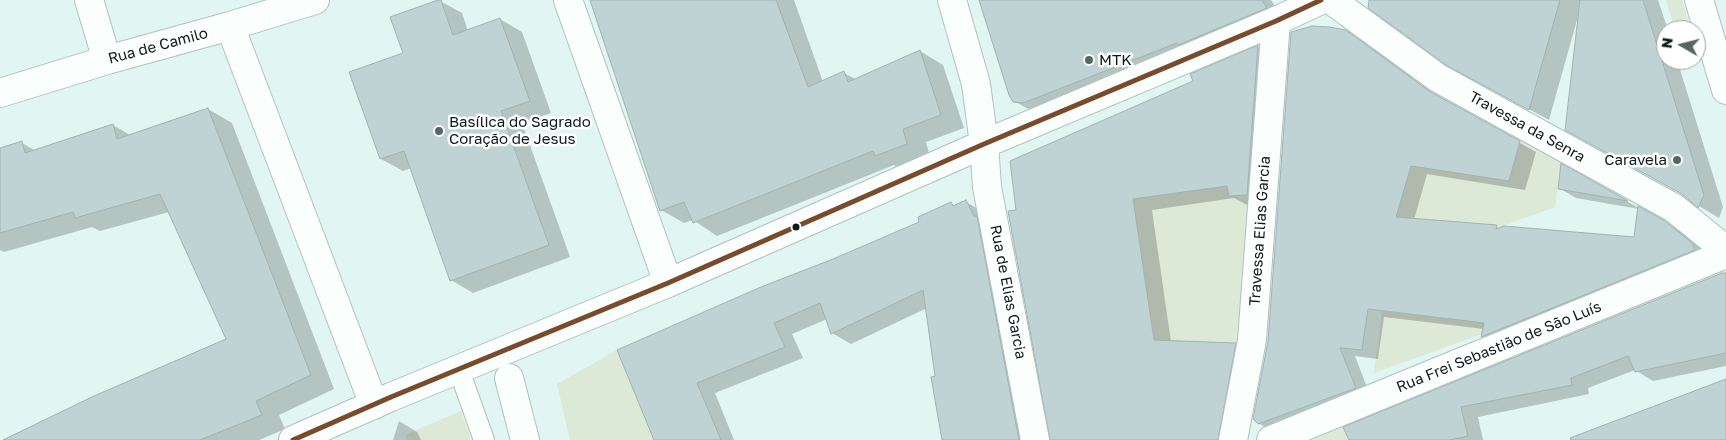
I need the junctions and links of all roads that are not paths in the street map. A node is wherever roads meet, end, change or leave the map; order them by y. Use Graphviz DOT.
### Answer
graph roads {
  1 [pos="89,0"];
  2 [pos="315,0"];
  3 [pos="568,0"];
  4 [pos="952,0"];
  5 [pos="1321,0"];
  6 [pos="1331,0"];
  7 [pos="1699,0"];
  8 [pos="1286,11"];
  9 [pos="230,26"];
  10 [pos="107,60"];
  11 [pos="1726,90"];
  12 [pos="0,93"];
  13 [pos="984,144"];
  14 [pos="1726,250"];
  15 [pos="1726,254"];
  16 [pos="668,283"];
  17 [pos="458,370"];
  18 [pos="509,378"];
  19 [pos="374,405"];
  20 [pos="293,440"];
  21 [pos="484,440"];
  22 [pos="524,440"];
  23 [pos="1035,440"];
  24 [pos="1233,440"];
  25 [pos="1271,440"];
  1 -- 10 [label="street"];
  2 -- 9 [label="street, Rua de Camilo"];
  3 -- 16 [label="street"];
  4 -- 13 [label="street, Rua de Elias Garcia"];
  5 -- 8 [label="street"];
  6 -- 14 [label="street, Travessa da Senra"];
  7 -- 11 [label="street"];
  8 -- 13 [label="street"];
  8 -- 24 [label="street, Travessa Elias Garcia"];
  9 -- 10 [label="street, Rua de Camilo"];
  9 -- 19 [label="street"];
  10 -- 12 [label="street, Rua de Camilo"];
  13 -- 16 [label="street"];
  13 -- 23 [label="street, Rua de Elias Garcia"];
  15 -- 25 [label="street, Rua Frei Sebastião de São Luís"];
  16 -- 17 [label="street"];
  17 -- 19 [label="street"];
  17 -- 21 [label="lane"];
  18 -- 22 [label="street"];
  19 -- 20 [label="street"];
}
